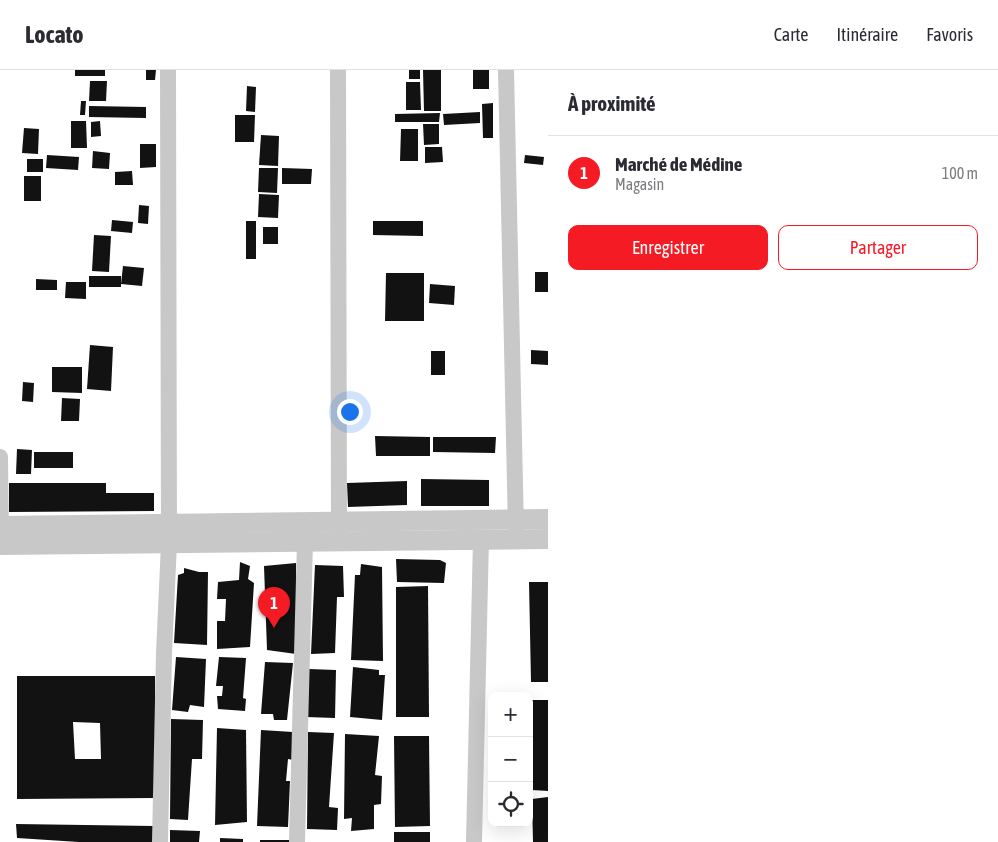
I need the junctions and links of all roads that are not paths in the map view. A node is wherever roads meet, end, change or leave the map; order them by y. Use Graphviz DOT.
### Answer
graph roads {
  1 [pos="168,70"];
  2 [pos="338,70"];
  3 [pos="506,70"];
  4 [pos="0,457"];
  5 [pos="548,519"];
  6 [pos="516,529"];
  7 [pos="339,532"];
  8 [pos="169,533"];
  9 [pos="1,536"];
  10 [pos="548,539"];
  11 [pos="481,540"];
  12 [pos="305,541"];
  13 [pos="160,842"];
  14 [pos="296,842"];
  15 [pos="474,842"];
  1 -- 8 [label="street"];
  2 -- 7 [label="street"];
  3 -- 6 [label="street"];
  4 -- 9 [label="street"];
  5 -- 6 [label="street"];
  6 -- 7 [label="street"];
  6 -- 10 [label="street"];
  6 -- 11 [label="street"];
  7 -- 8 [label="street"];
  7 -- 11 [label="street"];
  7 -- 12 [label="street"];
  8 -- 9 [label="street"];
  8 -- 12 [label="street"];
  8 -- 13 [label="street"];
  11 -- 15 [label="street"];
  12 -- 14 [label="street"];
}
